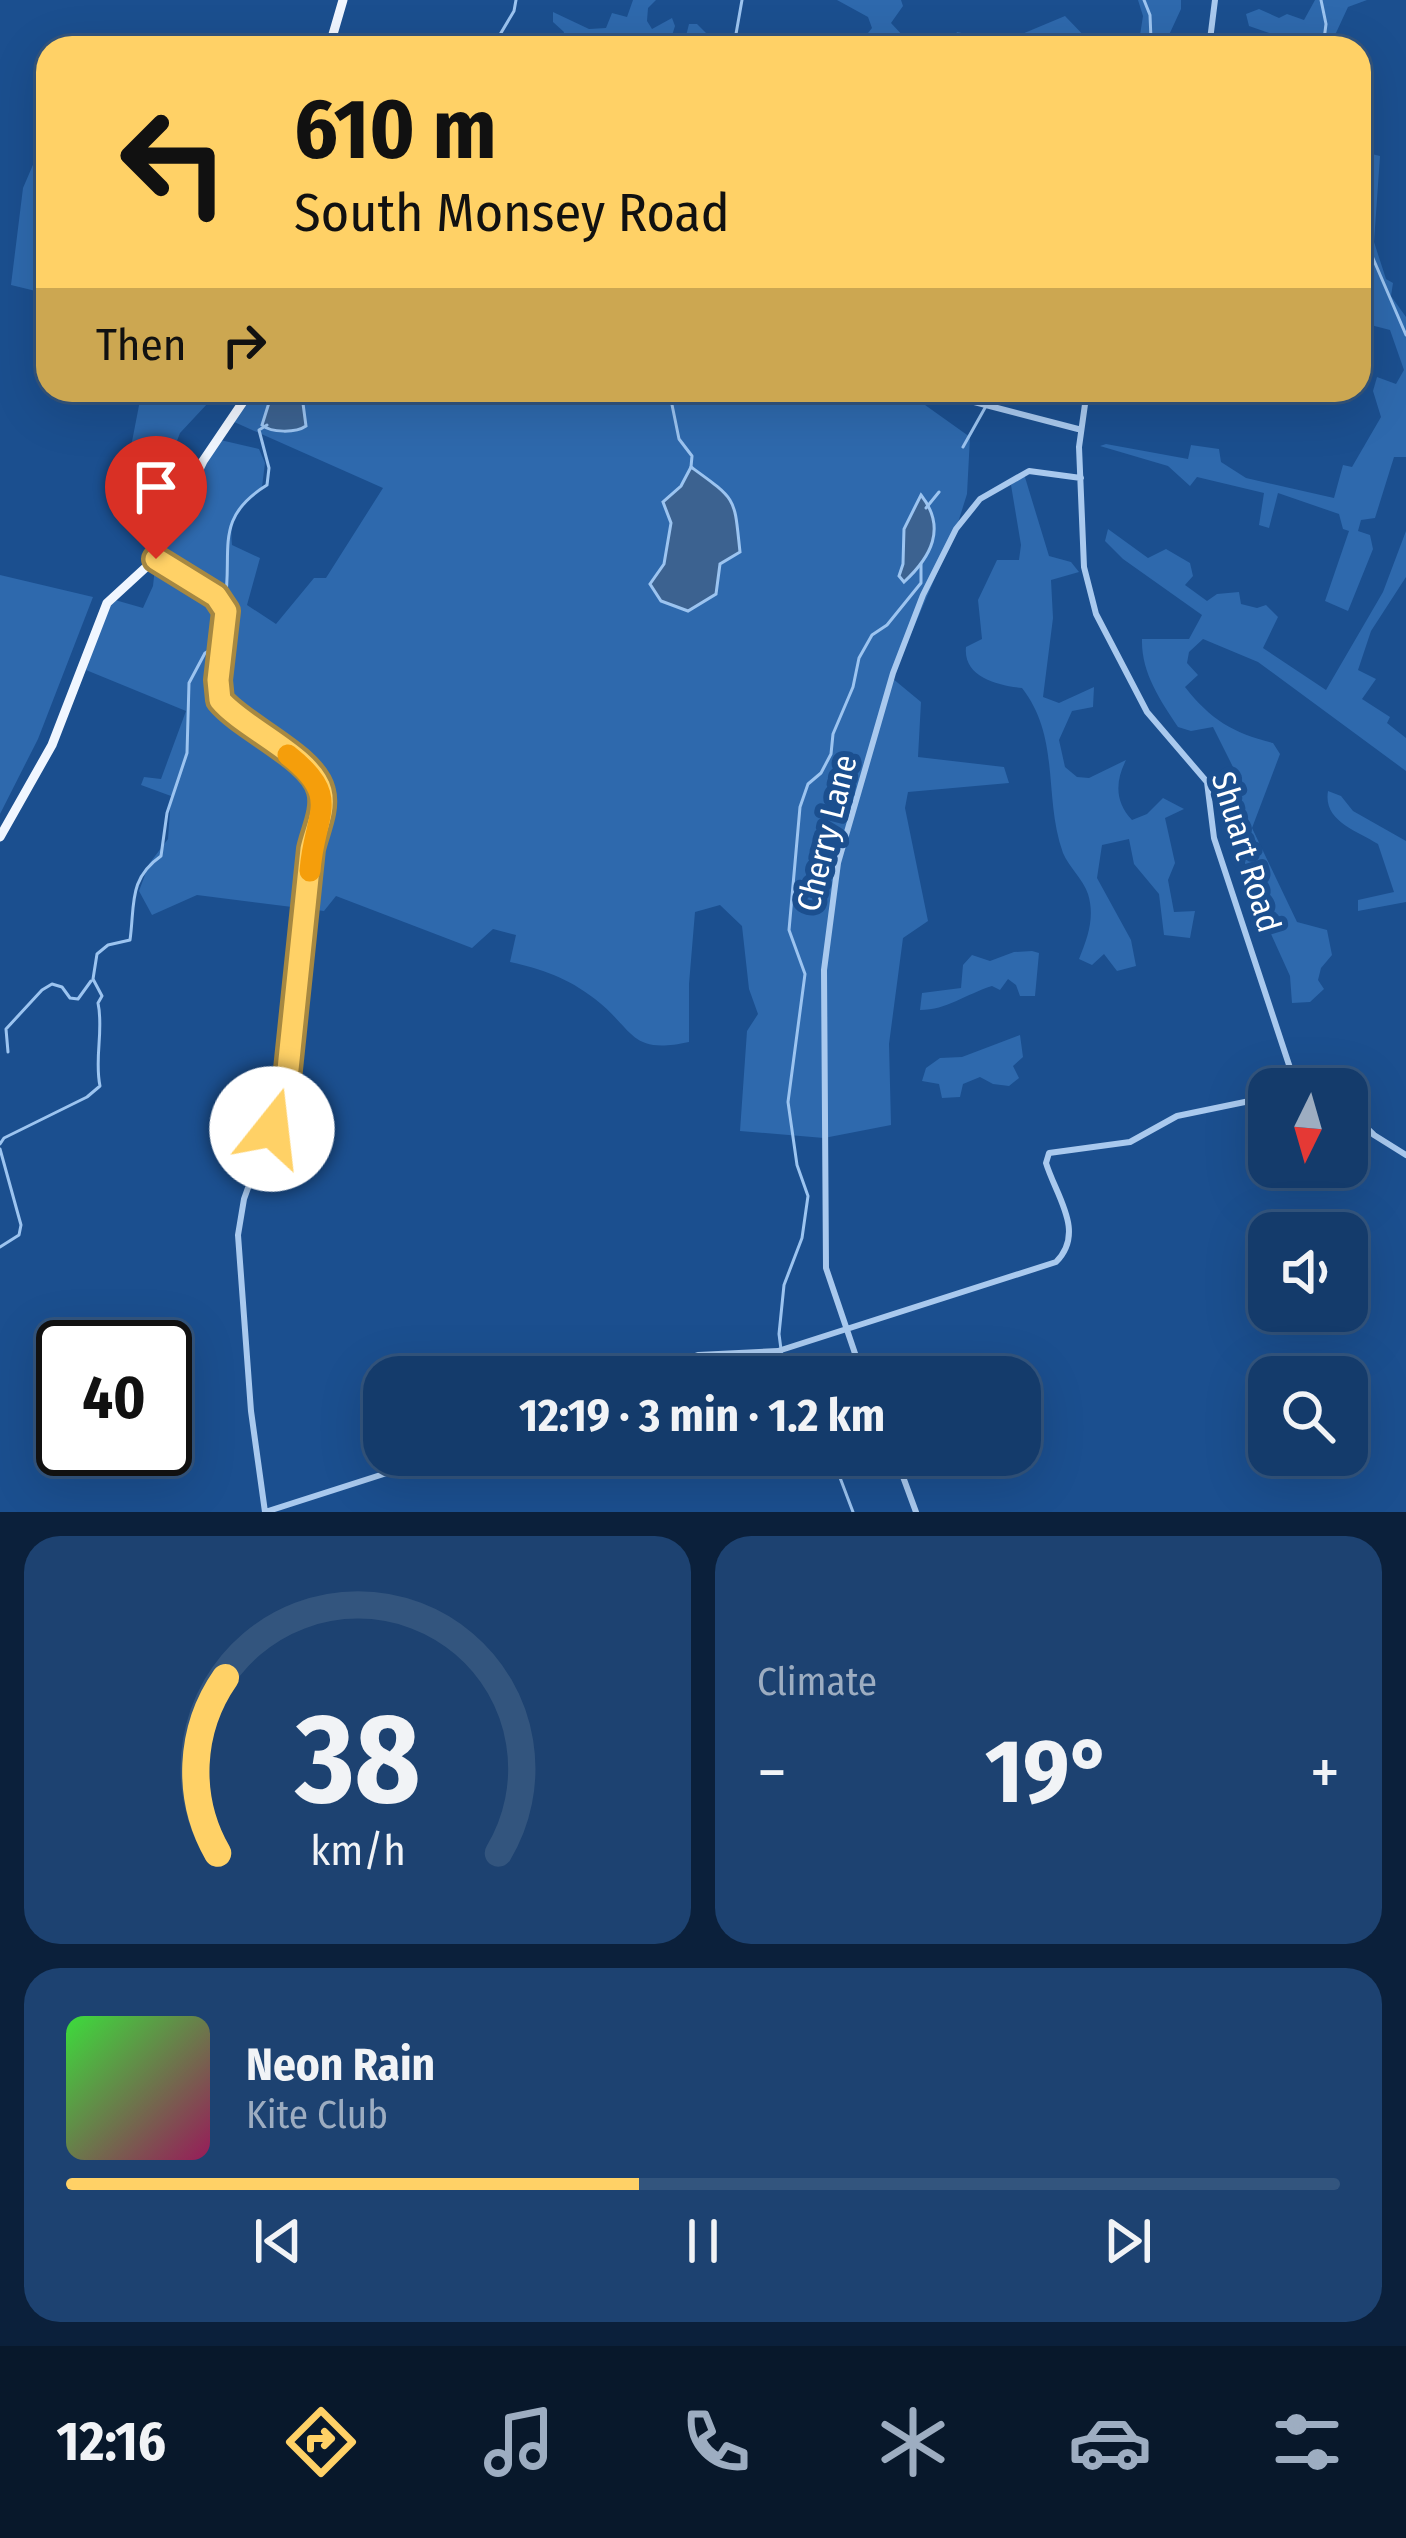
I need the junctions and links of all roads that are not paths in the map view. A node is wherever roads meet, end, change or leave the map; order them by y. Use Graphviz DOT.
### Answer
graph roads {
  1 [pos="343,0"];
  2 [pos="1215,0"];
  3 [pos="332,36"];
  4 [pos="1210,36"];
  5 [pos="242,402"];
  6 [pos="972,402"];
  7 [pos="1084,402"];
  8 [pos="1078,429"];
  9 [pos="1081,478"];
  10 [pos="156,559"];
  11 [pos="0,837"];
  12 [pos="1290,1068"];
  13 [pos="1248,1101"];
  14 [pos="1368,1128"];
  15 [pos="1406,1155"];
  16 [pos="845,1330"];
  17 [pos="695,1356"];
  18 [pos="855,1356"];
  19 [pos="377,1476"];
  20 [pos="903,1476"];
  21 [pos="265,1512"];
  22 [pos="916,1512"];
  1 -- 3 [label="main road"];
  2 -- 4 [label="street"];
  5 -- 10 [label="main road"];
  6 -- 8 [label="street"];
  7 -- 8 [label="street, Shuart Road"];
  8 -- 9 [label="street, Shuart Road"];
  9 -- 12 [label="street, Shuart Road"];
  9 -- 16 [label="street, Cherry Lane"];
  10 -- 11 [label="main road"];
  10 -- 21 [label="street"];
  13 -- 16 [label="street"];
  14 -- 15 [label="street"];
  16 -- 17 [label="street"];
  16 -- 18 [label="street, Cherry Lane"];
  19 -- 21 [label="street"];
  20 -- 22 [label="street"];
}
